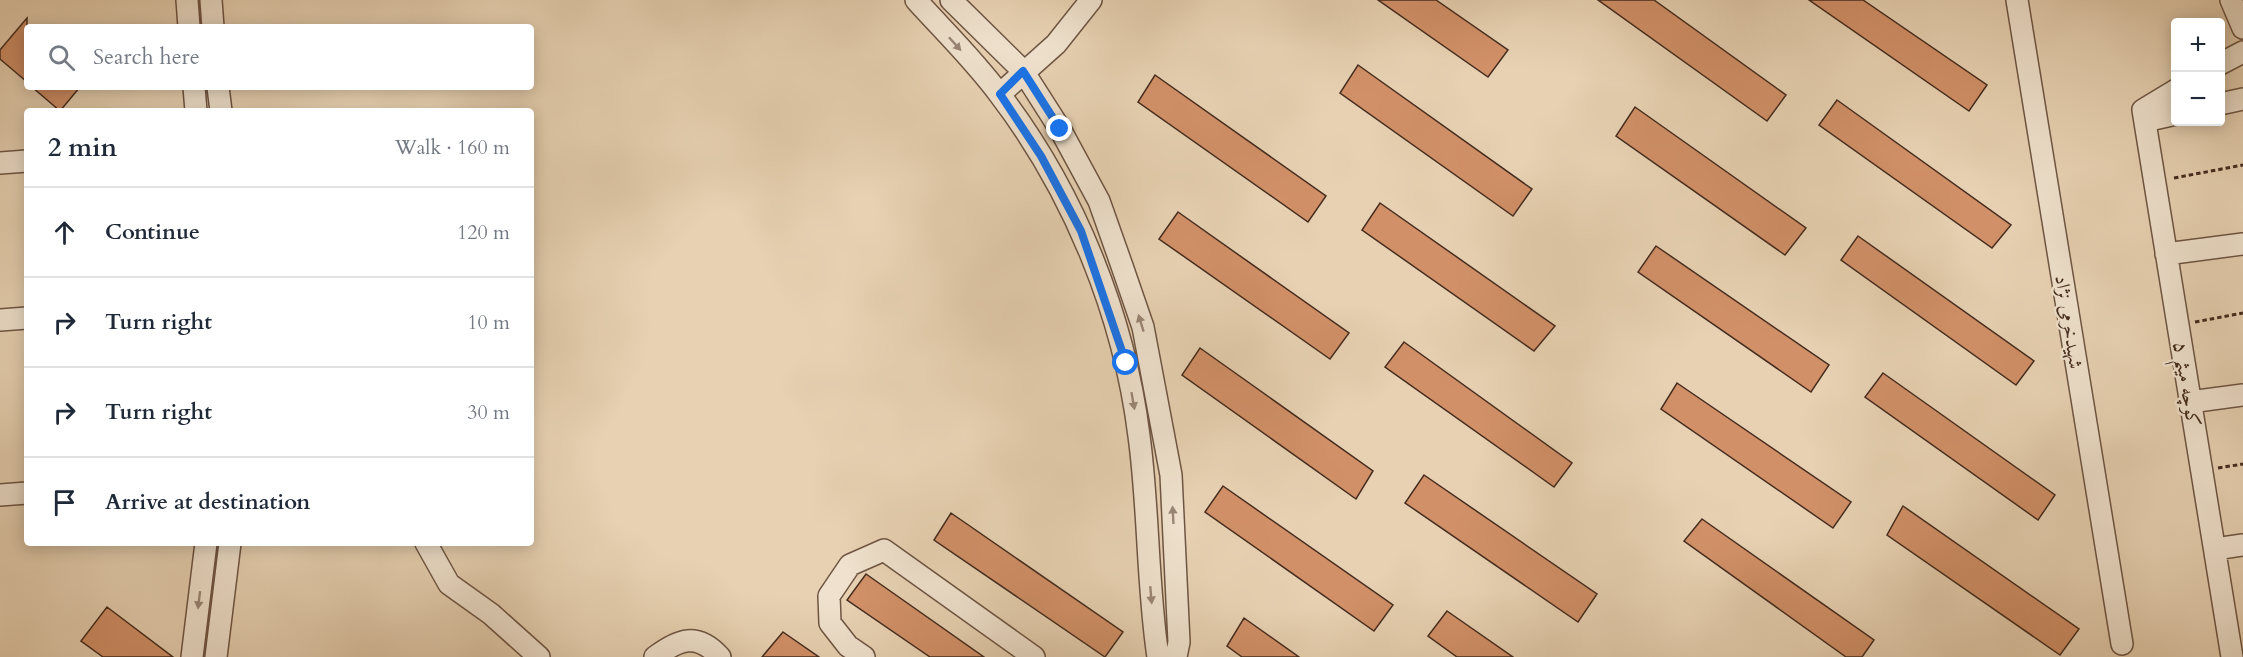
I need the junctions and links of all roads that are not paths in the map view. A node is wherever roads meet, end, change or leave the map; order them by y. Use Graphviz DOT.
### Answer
graph roads {
  1 [pos="187,0"];
  2 [pos="211,0"];
  3 [pos="916,0"];
  4 [pos="951,0"];
  5 [pos="1091,0"];
  6 [pos="2017,0"];
  7 [pos="2231,0"];
  8 [pos="189,24"];
  9 [pos="213,24"];
  10 [pos="2243,28"];
  11 [pos="2243,52"];
  12 [pos="2225,61"];
  13 [pos="1023,71"];
  14 [pos="194,90"];
  15 [pos="218,90"];
  16 [pos="2171,93"];
  17 [pos="1000,94"];
  18 [pos="2243,99"];
  19 [pos="2225,103"];
  20 [pos="196,108"];
  21 [pos="220,108"];
  22 [pos="2171,114"];
  23 [pos="2144,116"];
  24 [pos="24,161"];
  25 [pos="0,163"];
  26 [pos="2243,244"];
  27 [pos="2166,254"];
  28 [pos="24,318"];
  29 [pos="0,320"];
  30 [pos="2243,395"];
  31 [pos="2190,402"];
  32 [pos="24,493"];
  33 [pos="0,495"];
  34 [pos="2243,545"];
  35 [pos="206,546"];
  36 [pos="230,546"];
  37 [pos="428,546"];
  38 [pos="2215,549"];
  39 [pos="2122,644"];
  40 [pos="192,657"];
  41 [pos="216,657"];
  42 [pos="538,657"];
  43 [pos="655,657"];
  44 [pos="720,657"];
  45 [pos="864,657"];
  46 [pos="1034,657"];
  47 [pos="1158,657"];
  48 [pos="1176,657"];
  49 [pos="2232,657"];
  1 -- 8 [label="street"];
  2 -- 9 [label="street"];
  3 -- 17 [label="street, one-way"];
  4 -- 13 [label="street"];
  5 -- 13 [label="street"];
  6 -- 39 [label="street, شهیدخرمی نژاد"];
  7 -- 10 [label="street"];
  11 -- 12 [label="street"];
  13 -- 17 [label="street"];
  48 -- 13 [label="street, one-way"];
  14 -- 20 [label="street"];
  15 -- 21 [label="street"];
  16 -- 23 [label="street"];
  17 -- 47 [label="street, one-way"];
  18 -- 19 [label="street"];
  22 -- 23 [label="street"];
  23 -- 27 [label="street, کوچه میثم ۵"];
  24 -- 25 [label="street"];
  26 -- 27 [label="street"];
  27 -- 31 [label="street, کوچه میثم ۵"];
  28 -- 29 [label="street"];
  30 -- 31 [label="street"];
  31 -- 38 [label="street, کوچه میثم ۵"];
  32 -- 33 [label="street"];
  34 -- 38 [label="street"];
  35 -- 40 [label="street, one-way"];
  36 -- 41 [label="street"];
  37 -- 42 [label="street"];
  38 -- 49 [label="street, کوچه میثم ۵"];
  43 -- 44 [label="street"];
  45 -- 46 [label="street"];
}
